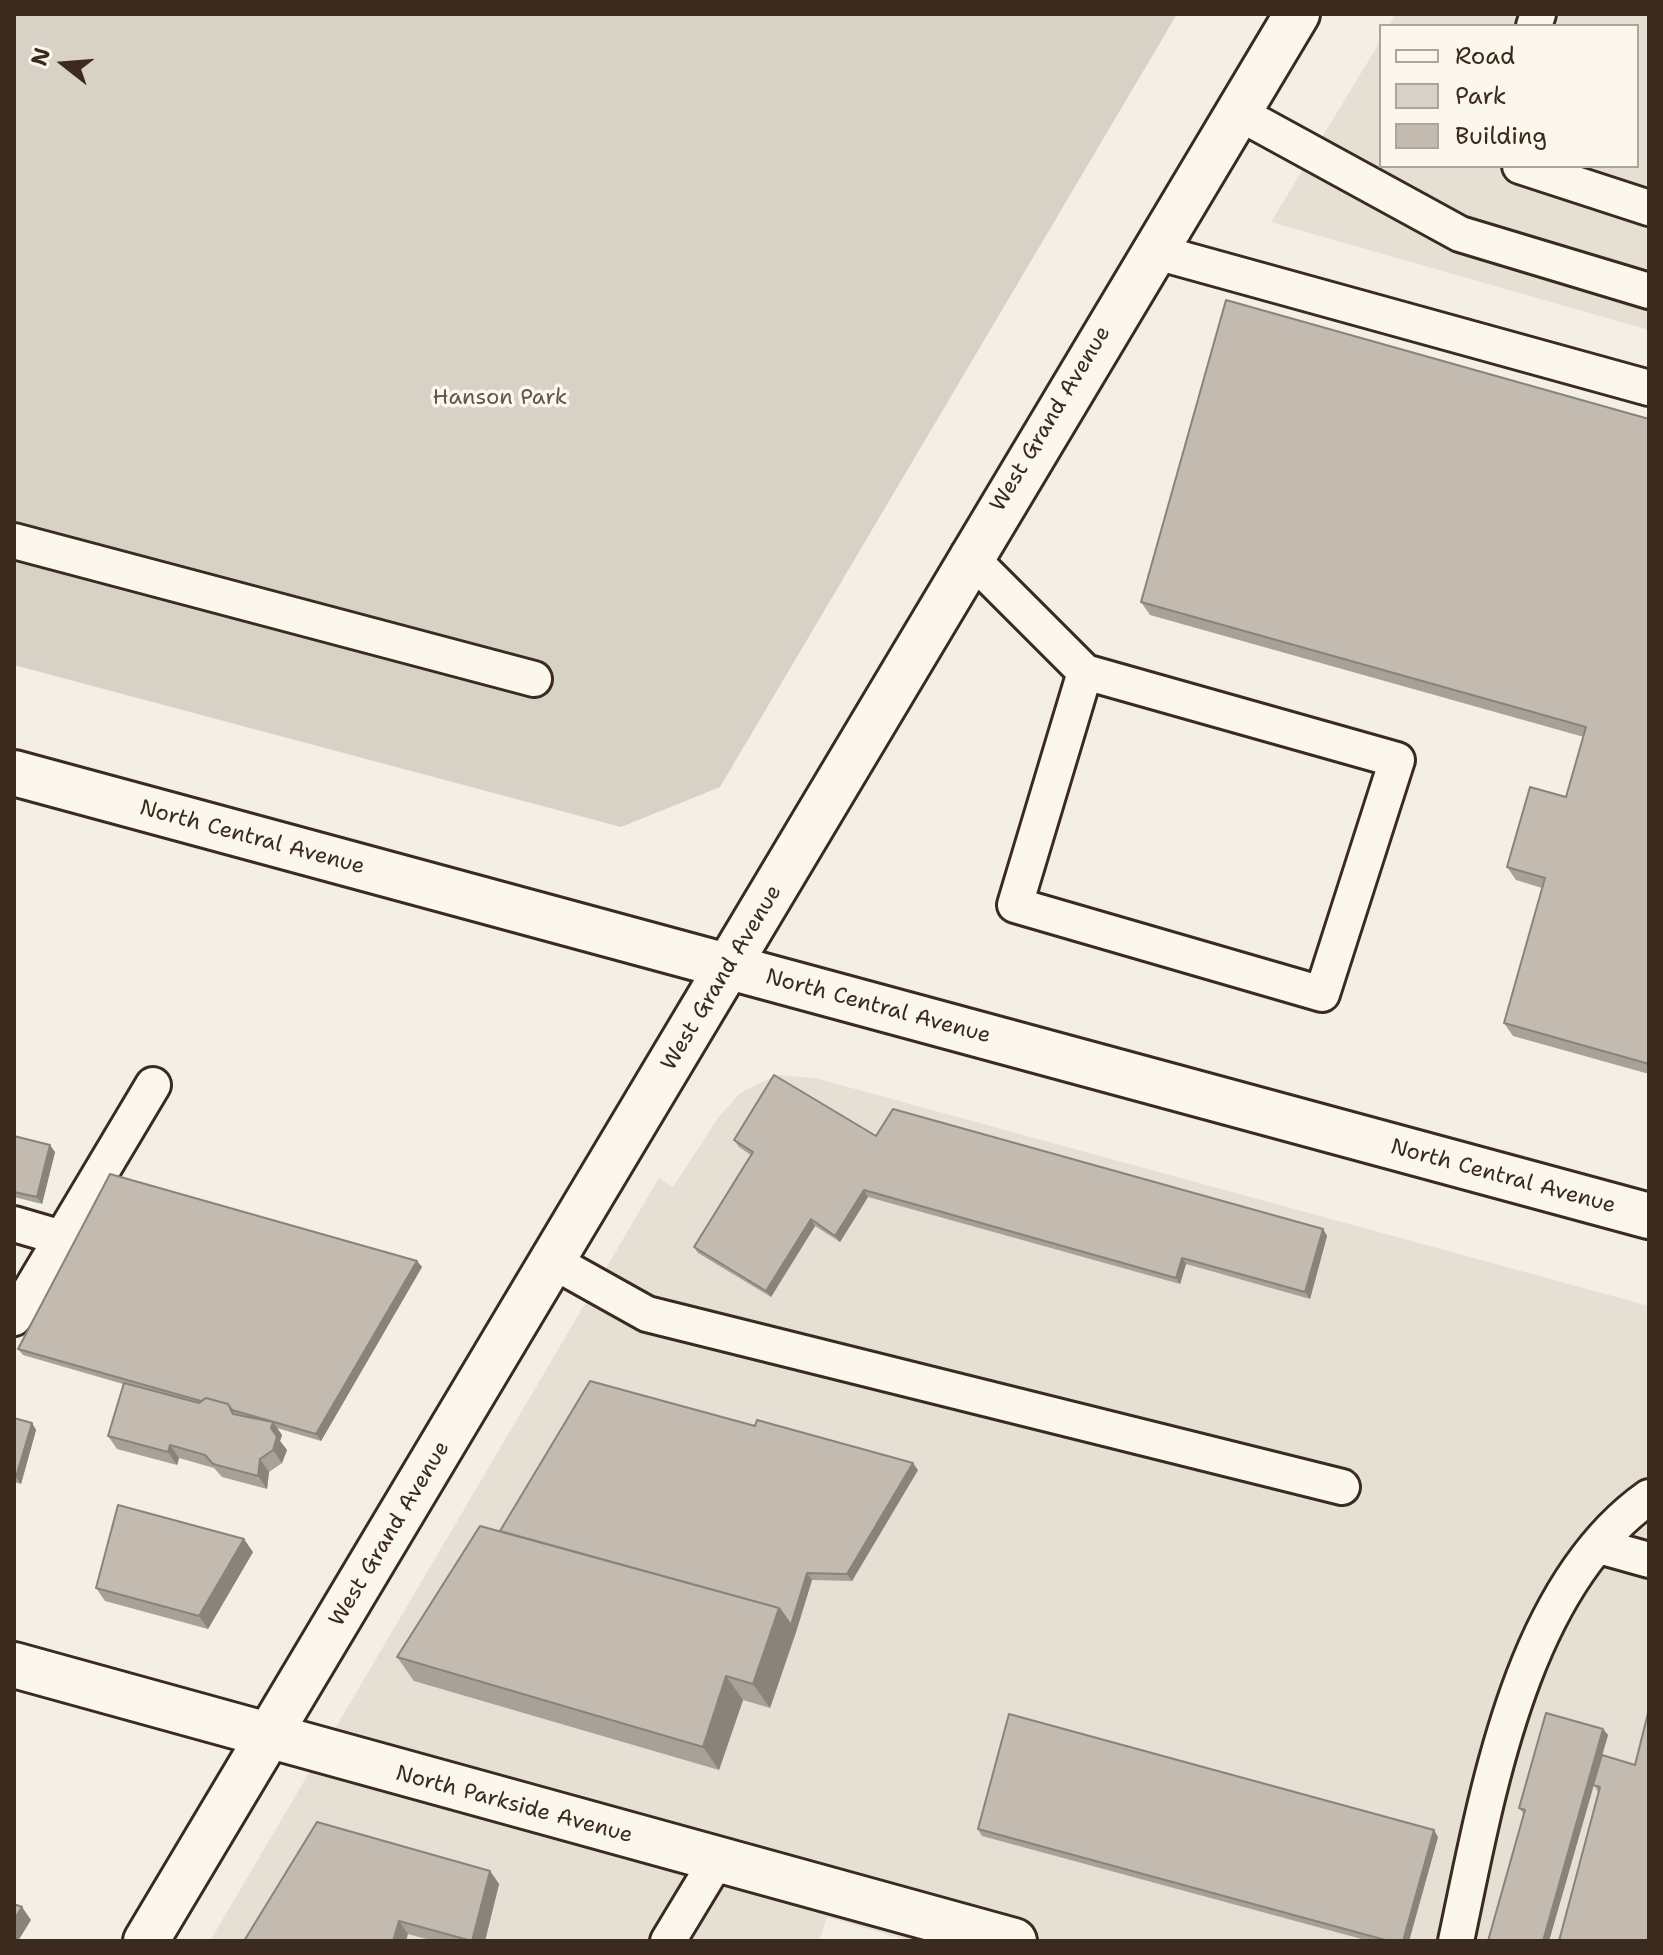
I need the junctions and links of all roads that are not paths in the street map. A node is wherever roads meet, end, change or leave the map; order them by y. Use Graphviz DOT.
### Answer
graph roads {
  1 [pos="1297,14"];
  2 [pos="1237,112"];
  3 [pos="1526,168"];
  4 [pos="1649,208"];
  5 [pos="1153,251"];
  6 [pos="1649,291"];
  7 [pos="1649,388"];
  8 [pos="14,541"];
  9 [pos="968,555"];
  10 [pos="1085,672"];
  11 [pos="534,679"];
  12 [pos="14,773"];
  13 [pos="729,967"];
  14 [pos="153,1085"];
  15 [pos="1649,1216"];
  16 [pos="14,1224"];
  17 [pos="62,1238"];
  18 [pos="554,1262"];
  19 [pos="14,1318"];
  20 [pos="1342,1487"];
  21 [pos="1649,1497"];
  22 [pos="1599,1546"];
  23 [pos="1649,1560"];
  24 [pos="14,1665"];
  25 [pos="268,1738"];
  26 [pos="717,1860"];
  27 [pos="146,1941"];
  28 [pos="668,1941"];
  29 [pos="1014,1941"];
  30 [pos="1456,1941"];
  1 -- 2 [label="street, West Grand Avenue"];
  2 -- 5 [label="street, West Grand Avenue"];
  2 -- 6 [label="lane"];
  3 -- 4 [label="lane"];
  5 -- 7 [label="lane"];
  5 -- 9 [label="street, West Grand Avenue"];
  8 -- 11 [label="lane"];
  9 -- 10 [label="lane"];
  9 -- 13 [label="street, West Grand Avenue"];
  10 -- 10 [label="lane"];
  12 -- 13 [label="street, North Central Avenue"];
  13 -- 15 [label="street, North Central Avenue"];
  13 -- 18 [label="street, West Grand Avenue"];
  14 -- 17 [label="lane"];
  16 -- 17 [label="lane"];
  17 -- 19 [label="lane"];
  18 -- 20 [label="lane"];
  18 -- 25 [label="street, West Grand Avenue"];
  21 -- 22 [label="lane"];
  22 -- 23 [label="lane"];
  22 -- 30 [label="lane"];
  24 -- 25 [label="street, North Parkside Avenue"];
  25 -- 26 [label="street, North Parkside Avenue"];
  25 -- 27 [label="street, West Grand Avenue"];
  26 -- 28 [label="lane"];
  26 -- 29 [label="street, North Parkside Avenue"];
}
